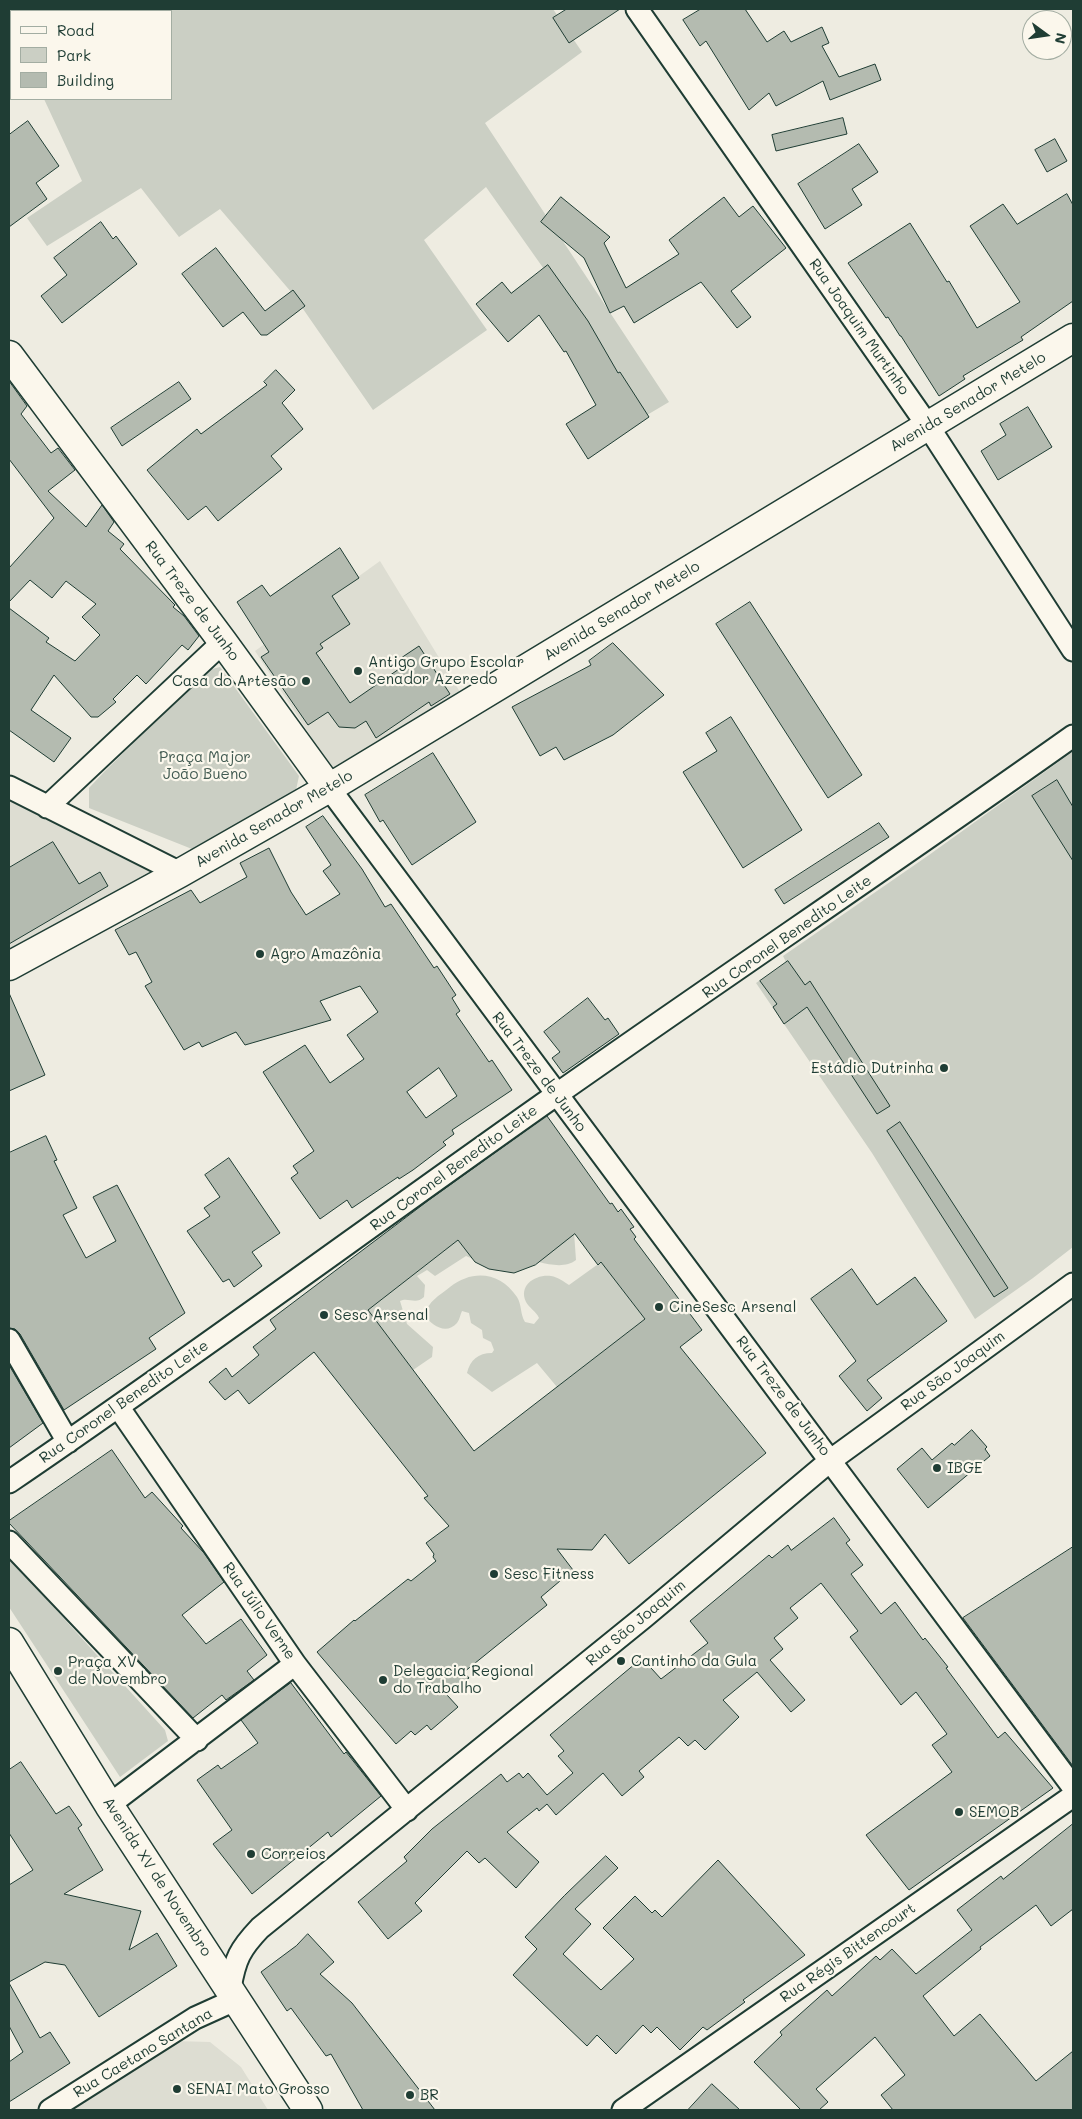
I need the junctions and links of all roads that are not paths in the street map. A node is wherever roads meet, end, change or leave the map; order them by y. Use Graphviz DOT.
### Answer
graph roads {
  1 [pos="637,9"];
  2 [pos="1073,338"];
  3 [pos="9,354"];
  4 [pos="928,426"];
  5 [pos="223,642"];
  6 [pos="1073,650"];
  7 [pos="1073,736"];
  8 [pos="9,787"];
  9 [pos="329,788"];
  10 [pos="47,807"];
  11 [pos="180,873"];
  12 [pos="9,966"];
  13 [pos="556,1095"];
  14 [pos="1073,1284"];
  15 [pos="9,1340"];
  16 [pos="119,1408"];
  17 [pos="68,1442"];
  18 [pos="831,1460"];
  19 [pos="9,1482"];
  20 [pos="9,1542"];
  21 [pos="9,1642"];
  22 [pos="295,1664"];
  23 [pos="197,1740"];
  24 [pos="1073,1786"];
  25 [pos="1073,1796"];
  26 [pos="110,1805"];
  27 [pos="407,1810"];
  28 [pos="233,1993"];
  29 [pos="50,2110"];
  30 [pos="308,2110"];
  31 [pos="623,2110"];
  1 -- 4 [label="street, Rua Joaquim Murtinho"];
  2 -- 4 [label="main road, Avenida Senador Metelo"];
  3 -- 5 [label="main road, Rua Treze de Junho"];
  4 -- 6 [label="street, Rua Joaquim Murtinho"];
  4 -- 9 [label="main road, Avenida Senador Metelo"];
  5 -- 9 [label="main road, Rua Treze de Junho"];
  5 -- 10 [label="street"];
  7 -- 13 [label="street, Rua Coronel Benedito Leite"];
  8 -- 10 [label="street"];
  9 -- 11 [label="main road, Avenida Senador Metelo"];
  9 -- 13 [label="street, Rua Treze de Junho"];
  10 -- 11 [label="street"];
  11 -- 12 [label="main road, Avenida Senador Metelo"];
  13 -- 16 [label="street, Rua Coronel Benedito Leite"];
  13 -- 18 [label="street, Rua Treze de Junho"];
  14 -- 18 [label="street, Rua São Joaquim"];
  15 -- 17 [label="street"];
  16 -- 17 [label="street, Rua Coronel Benedito Leite"];
  16 -- 22 [label="street, Rua Júlio Verne"];
  17 -- 19 [label="street, Rua Coronel Benedito Leite"];
  18 -- 24 [label="street, Rua Treze de Junho"];
  18 -- 27 [label="street, Rua São Joaquim"];
  20 -- 23 [label="street"];
  21 -- 26 [label="main road, Avenida XV de Novembro"];
  22 -- 23 [label="street"];
  22 -- 27 [label="street, Rua Júlio Verne"];
  23 -- 26 [label="street"];
  25 -- 31 [label="street, Rua Régis Bittencourt"];
  26 -- 28 [label="main road, Avenida XV de Novembro"];
  27 -- 28 [label="street, Rua São Joaquim"];
  28 -- 29 [label="street, Rua Caetano Santana"];
  28 -- 30 [label="main road, Avenida XV de Novembro"];
}
